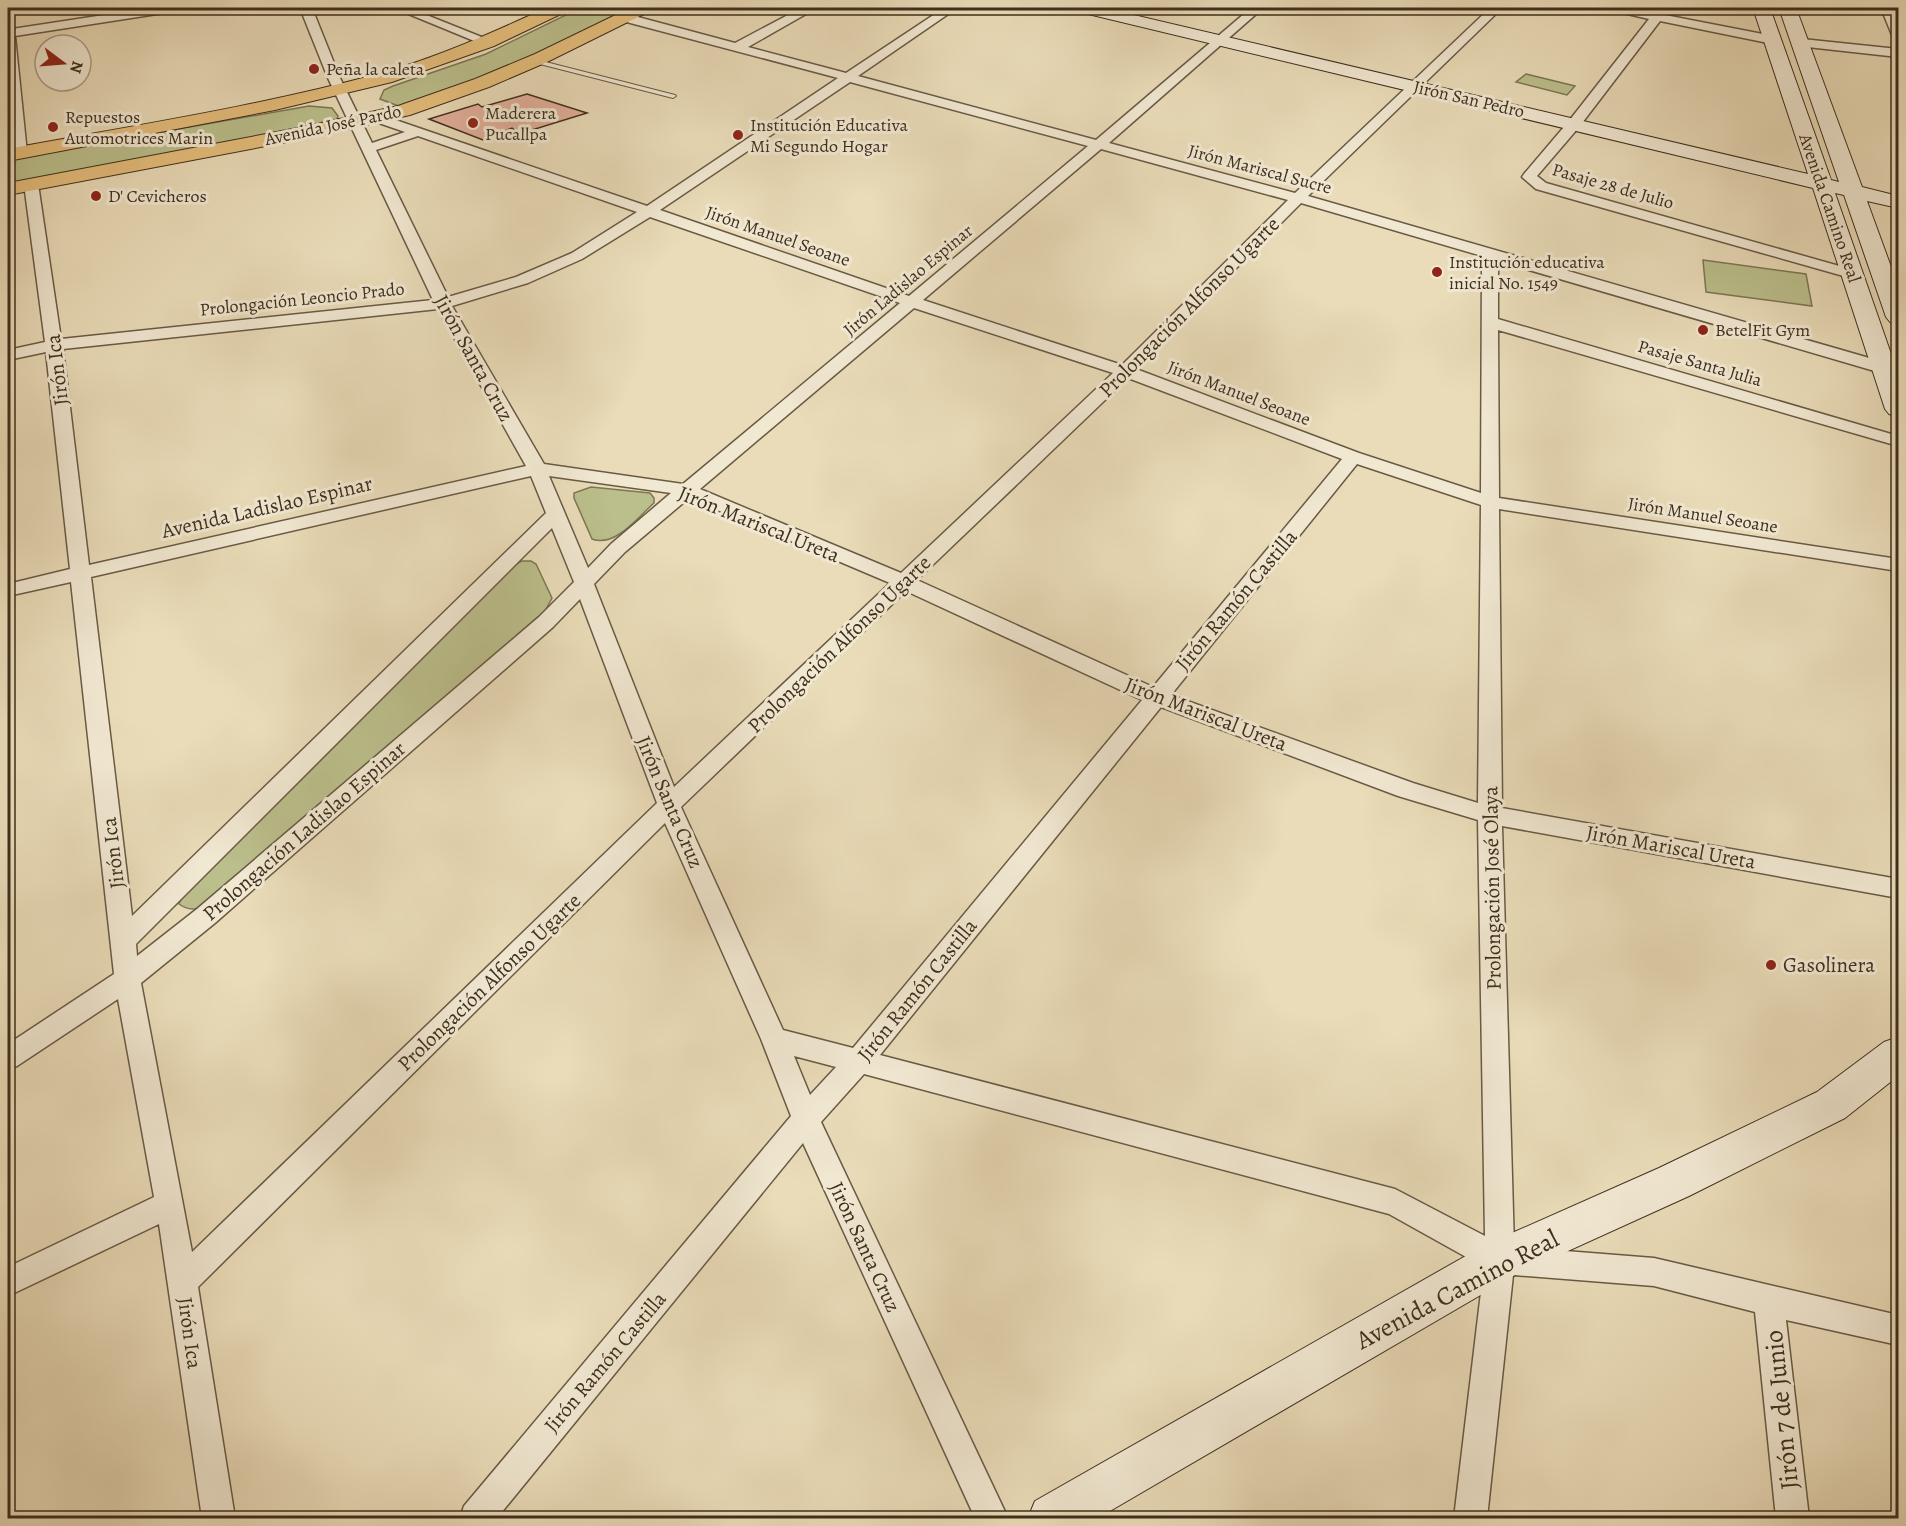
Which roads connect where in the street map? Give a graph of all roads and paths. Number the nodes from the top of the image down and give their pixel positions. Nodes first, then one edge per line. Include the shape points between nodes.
1 (170, 8) edge
2 (306, 8) edge
3 (400, 8) edge
4 (559, 8) edge
5 (642, 8) edge
6 (809, 8) edge
7 (951, 8) edge
8 (1084, 8) edge
9 (1257, 8) edge
10 (1496, 8) edge
11 (1614, 8) edge
12 (1761, 8) edge
13 (1788, 8) edge
14 (1887, 8) edge
15 (1657, 16) junction
16 (623, 17) junction
17 (8, 33) edge
18 (1899, 35) edge
19 (1220, 40) junction
20 (1773, 40) junction
21 (488, 42) junction
22 (1802, 43) junction
23 (738, 47) junction
24 (1899, 53) edge
25 (534, 61) junction
26 (849, 76) junction
27 (1415, 86) junction
28 (341, 89) junction
29 (673, 96) dead end
30 (378, 118) junction
31 (357, 122) junction
32 (1574, 124) junction
33 (417, 132) junction
34 (1098, 145) junction
35 (369, 148) junction
36 (14, 154) edge
37 (31, 184) junction
38 (1822, 184) junction
39 (8, 189) edge
40 (1854, 192) junction
41 (1298, 198) junction
42 (1899, 202) edge
43 (648, 212) junction
44 (1490, 255) junction
45 (1852, 274) junction
46 (912, 302) junction
47 (443, 304) junction
48 (1899, 317) edge
49 (1490, 322) junction
50 (54, 345) junction
51 (8, 355) edge
52 (1884, 368) junction
53 (1125, 370) junction
54 (1899, 409) edge
55 (1899, 441) edge
56 (1353, 457) junction
57 (537, 469) junction
58 (687, 490) junction
59 (1490, 502) junction
60 (554, 515) junction
61 (1899, 565) edge
62 (80, 572) junction
63 (904, 582) junction
64 (584, 583) junction
65 (8, 590) edge
66 (1155, 697) junction
67 (669, 805) junction
68 (1490, 815) junction
69 (1899, 888) edge
70 (123, 940) junction
71 (128, 979) junction
72 (774, 1039) junction
73 (1899, 1054) edge
74 (8, 1058) edge
75 (860, 1060) junction
76 (806, 1119) junction
77 (170, 1204) junction
78 (1500, 1260) junction
79 (8, 1282) edge
80 (182, 1282) junction
81 (1769, 1301) junction
82 (1899, 1330) edge
83 (218, 1518) edge
84 (476, 1518) edge
85 (992, 1518) edge
86 (1052, 1518) edge
87 (1470, 1518) edge
88 (1793, 1518) edge

1 - 17 street
2 - 28 street, Jirón Santa Cruz
3 - 21 street
4 - 21 main road, Avenida José Pardo
5 - 16 main road, Avenida José Pardo
6 - 23 street
7 - 26 street, Prolongación Leoncio Prado
8 - 19 main road, Jirón San Pedro
9 - 19 street, Jirón Ladislao Espinar
10 - 27 street, Prolongación Alfonso Ugarte
11 - 15 street
12 - 20 main road, Avenida Camino Real
13 - 22 main road, Avenida Camino Real
14 - 18 street
15 - 20 street
15 - 32 street, Pasaje 28 de Julio
16 - 23 street, Jirón Mariscal Sucre
16 - 25 main road, Avenida José Pardo
17 - 36 street
19 - 27 main road, Jirón San Pedro
19 - 34 street, Jirón Ladislao Espinar
20 - 38 main road, Avenida Camino Real
21 - 28 main road, Avenida José Pardo
22 - 24 street
22 - 40 main road, Avenida Camino Real
23 - 26 street, Jirón Mariscal Sucre
25 - 29 lane
25 - 30 main road, Avenida José Pardo via 431,103
26 - 34 street, Jirón Mariscal Sucre
26 - 43 street, Prolongación Leoncio Prado
27 - 32 main road, Jirón San Pedro
27 - 41 street, Prolongación Alfonso Ugarte
28 - 31 street, Jirón Santa Cruz
28 - 36 main road, Avenida José Pardo
30 - 31 main road, Avenida José Pardo
30 - 33 street, Jirón Manuel Seoane
31 - 35 street, Jirón Santa Cruz
31 - 37 main road, Avenida José Pardo
32 - 38 main road, Jirón San Pedro
32 - 45 street, Pasaje 28 de Julio via 1529,177 1534,182
33 - 35 street
33 - 43 street, Jirón Manuel Seoane
34 - 41 street, Jirón Mariscal Sucre
34 - 46 street, Jirón Ladislao Espinar
35 - 47 street, Jirón Santa Cruz
37 - 39 main road, Avenida José Pardo
37 - 50 street, Jirón Ica
38 - 40 main road, Jirón San Pedro
38 - 45 main road, Avenida Camino Real
40 - 42 main road, Jirón San Pedro
40 - 48 main road, Avenida Camino Real
41 - 44 street, Jirón Mariscal Sucre
41 - 53 street, Prolongación Alfonso Ugarte
43 - 46 street, Jirón Manuel Seoane
43 - 47 street, Prolongación Leoncio Prado via 577,256 522,280
44 - 49 street, Prolongación José Olaya
44 - 52 street, Jirón Mariscal Sucre
45 - 52 main road, Avenida Camino Real
46 - 53 street, Jirón Manuel Seoane
46 - 58 street, Jirón Ladislao Espinar
47 - 50 street, Prolongación Leoncio Prado
47 - 57 street, Jirón Santa Cruz
49 - 55 street, Pasaje Santa Julia
49 - 59 street, Prolongación José Olaya
50 - 51 street, Prolongación Leoncio Prado
50 - 62 street, Jirón Ica
52 - 54 main road, Avenida Camino Real
53 - 56 street, Jirón Manuel Seoane
53 - 63 street, Prolongación Alfonso Ugarte
56 - 59 street, Jirón Manuel Seoane
56 - 66 street, Jirón Ramón Castilla
57 - 58 street, Jirón Mariscal Ureta
57 - 60 street, Jirón Santa Cruz
57 - 62 street, Avenida Ladislao Espinar
58 - 63 street, Jirón Mariscal Ureta
58 - 64 street, Jirón Ladislao Espinar via 618,548
59 - 61 street, Jirón Manuel Seoane
59 - 68 street, Prolongación José Olaya
60 - 64 street, Jirón Santa Cruz
60 - 70 street, Prolongación Ladislao Espinar
62 - 65 street, Avenida Ladislao Espinar
62 - 70 street, Jirón Ica
63 - 66 street, Jirón Mariscal Ureta
63 - 67 street, Prolongación Alfonso Ugarte
64 - 67 street, Jirón Santa Cruz
64 - 71 street, Prolongación Ladislao Espinar via 546,622
66 - 68 street, Jirón Mariscal Ureta via 1406,790
66 - 75 street, Jirón Ramón Castilla
67 - 72 street, Jirón Santa Cruz
67 - 80 street, Prolongación Alfonso Ugarte
68 - 69 street, Jirón Mariscal Ureta
68 - 78 street, Prolongación José Olaya
70 - 71 street, Jirón Ica
71 - 74 street, Prolongación Ladislao Espinar
71 - 77 street, Jirón Ica
72 - 75 street
72 - 76 street, Jirón Santa Cruz
73 - 78 main road, Avenida Camino Real via 1832,1105
75 - 76 street, Jirón Ramón Castilla
75 - 78 street via 1395,1202
76 - 84 street, Jirón Ramón Castilla
76 - 85 street, Jirón Santa Cruz
77 - 79 street
77 - 80 street, Jirón Ica
78 - 81 street via 1654,1272
78 - 86 main road, Avenida Camino Real
78 - 87 street, Prolongación José Olaya
80 - 83 street, Jirón Ica
81 - 82 street
81 - 88 street, Jirón 7 de Junio

